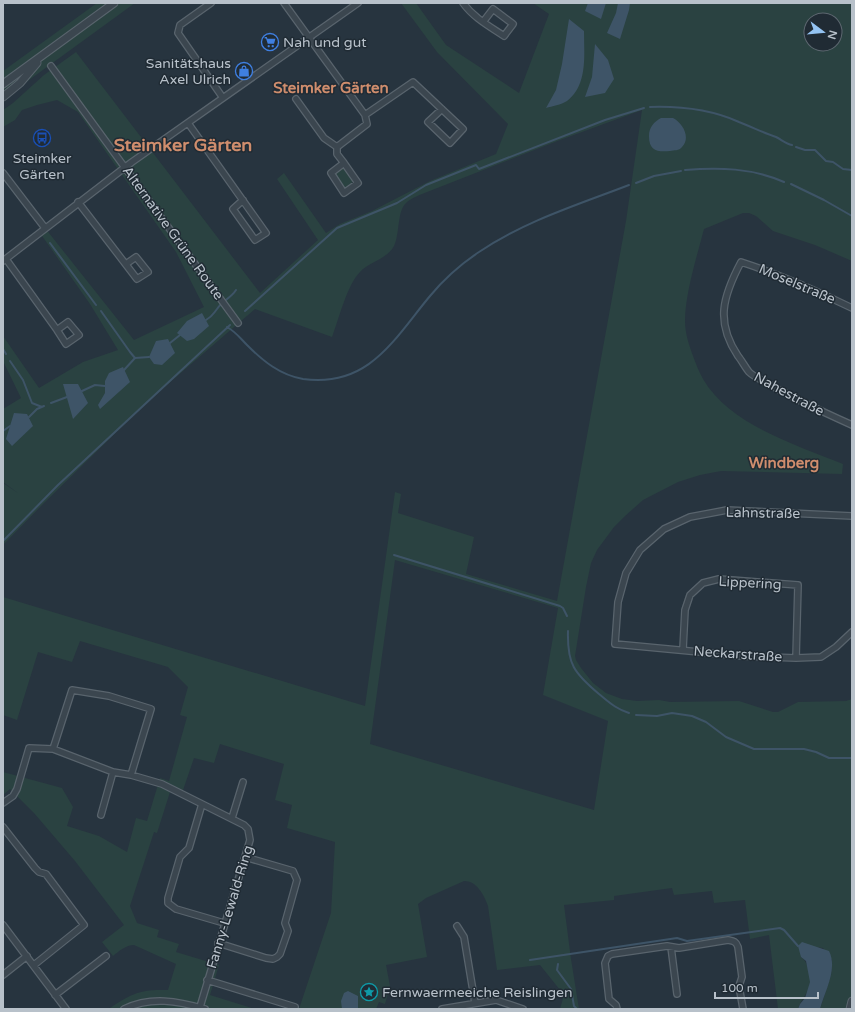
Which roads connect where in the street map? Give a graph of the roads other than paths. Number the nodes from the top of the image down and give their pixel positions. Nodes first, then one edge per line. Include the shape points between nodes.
1 (114, 3) edge
2 (211, 3) edge
3 (284, 3) edge
4 (358, 3) edge
5 (463, 3) edge
6 (483, 22) junction
7 (309, 37) junction
8 (58, 44) junction
9 (51, 66) dead end
10 (3, 84) edge
11 (3, 97) edge
12 (223, 98) junction
13 (296, 99) dead end
14 (442, 109) dead end
15 (365, 115) junction
16 (188, 123) junction
17 (337, 147) junction
18 (344, 163) junction
19 (125, 168) junction
20 (3, 173) edge
21 (243, 200) junction
22 (78, 202) junction
23 (46, 228) junction
24 (4, 260) edge
25 (741, 262) joint
26 (126, 264) dead end
27 (852, 308) edge
28 (238, 324) dead end
29 (57, 330) dead end
30 (852, 425) edge
31 (852, 516) edge
32 (852, 632) edge
33 (615, 644) joint
34 (682, 650) junction
35 (796, 658) junction
36 (53, 749) junction
37 (113, 772) junction
38 (131, 775) junction
39 (243, 782) dead end
40 (3, 803) edge
41 (202, 804) junction
42 (102, 815) dead end
43 (232, 818) junction
44 (3, 827) edge
45 (245, 857) junction
46 (224, 923) junction
47 (3, 925) edge
48 (457, 926) dead end
49 (218, 943) junction
50 (671, 947) junction
51 (27, 956) junction
52 (106, 956) dead end
53 (34, 965) junction
54 (3, 976) edge
55 (207, 980) junction
56 (677, 994) dead end
57 (55, 995) junction
58 (852, 1000) edge
59 (475, 1003) junction
60 (295, 1007) dead end
61 (202, 1008) edge
62 (66, 1009) edge
63 (124, 1009) edge
64 (442, 1009) edge
65 (523, 1009) edge
66 (617, 1009) edge
67 (743, 1009) edge
68 (850, 1009) edge

1 - 8 street
2 - 12 street via 180,25 178,33
3 - 7 street
4 - 7 street
5 - 6 street
6 - 6 street via 504,36 513,24 493,10
7 - 12 street
7 - 15 street
8 - 10 street
8 - 11 street
9 - 19 street, Alternative Grüne Route
12 - 16 street
13 - 17 street via 324,138
14 - 15 street via 428,122 450,143 463,129 433,101 413,82
15 - 17 street via 367,124
16 - 19 street
16 - 21 street
17 - 18 street via 337,154
18 - 18 street via 358,182 344,193 331,173
19 - 22 street
19 - 28 street, Alternative Grüne Route
20 - 23 street
21 - 21 street via 266,232 255,240 234,209
22 - 23 street
22 - 26 street
23 - 24 street
24 - 29 street
25 - 27 street, Moselstraße
25 - 30 street, Nahestraße via 726,298 724,325 731,345 749,372 819,411
31 - 33 street, Lahnstraße via 727,510 690,517 664,529 640,550 626,573 618,602
32 - 35 street, Neckarstraße via 821,657
33 - 34 street, Neckarstraße
34 - 35 street, Neckarstraße
34 - 35 street, Lippering via 685,610 690,595 702,583 725,579 798,586
36 - 37 street, Fanny-Lewald-Ring
36 - 38 street via 72,690 109,696 151,709
36 - 40 street, Fanny-Lewald-Ring via 29,748 17,788 13,796
37 - 38 street, Fanny-Lewald-Ring
37 - 42 street
38 - 41 street, Fanny-Lewald-Ring via 162,784
39 - 43 street
41 - 43 street, Fanny-Lewald-Ring
41 - 46 street via 189,848 180,857 168,903 176,909
43 - 45 street, Fanny-Lewald-Ring via 244,825 250,834
44 - 53 street via 35,868 46,874 84,925
45 - 46 street, Fanny-Lewald-Ring
45 - 49 street via 293,871 297,880 285,923 288,931 280,954 273,959
46 - 49 street, Fanny-Lewald-Ring
47 - 51 street
48 - 59 street via 464,937
49 - 55 street, Fanny-Lewald-Ring
50 - 56 street
50 - 66 street via 608,956 605,963 609,999
50 - 67 street via 728,940 736,943 742,977 739,986
51 - 53 street
51 - 54 street
52 - 57 street
53 - 57 street
55 - 60 street, Fanny-Lewald-Ring
55 - 61 street, Fanny-Lewald-Ring
57 - 62 street
58 - 68 street
59 - 64 street
59 - 65 street via 496,1000
61 - 63 street via 170,1000 157,1000

